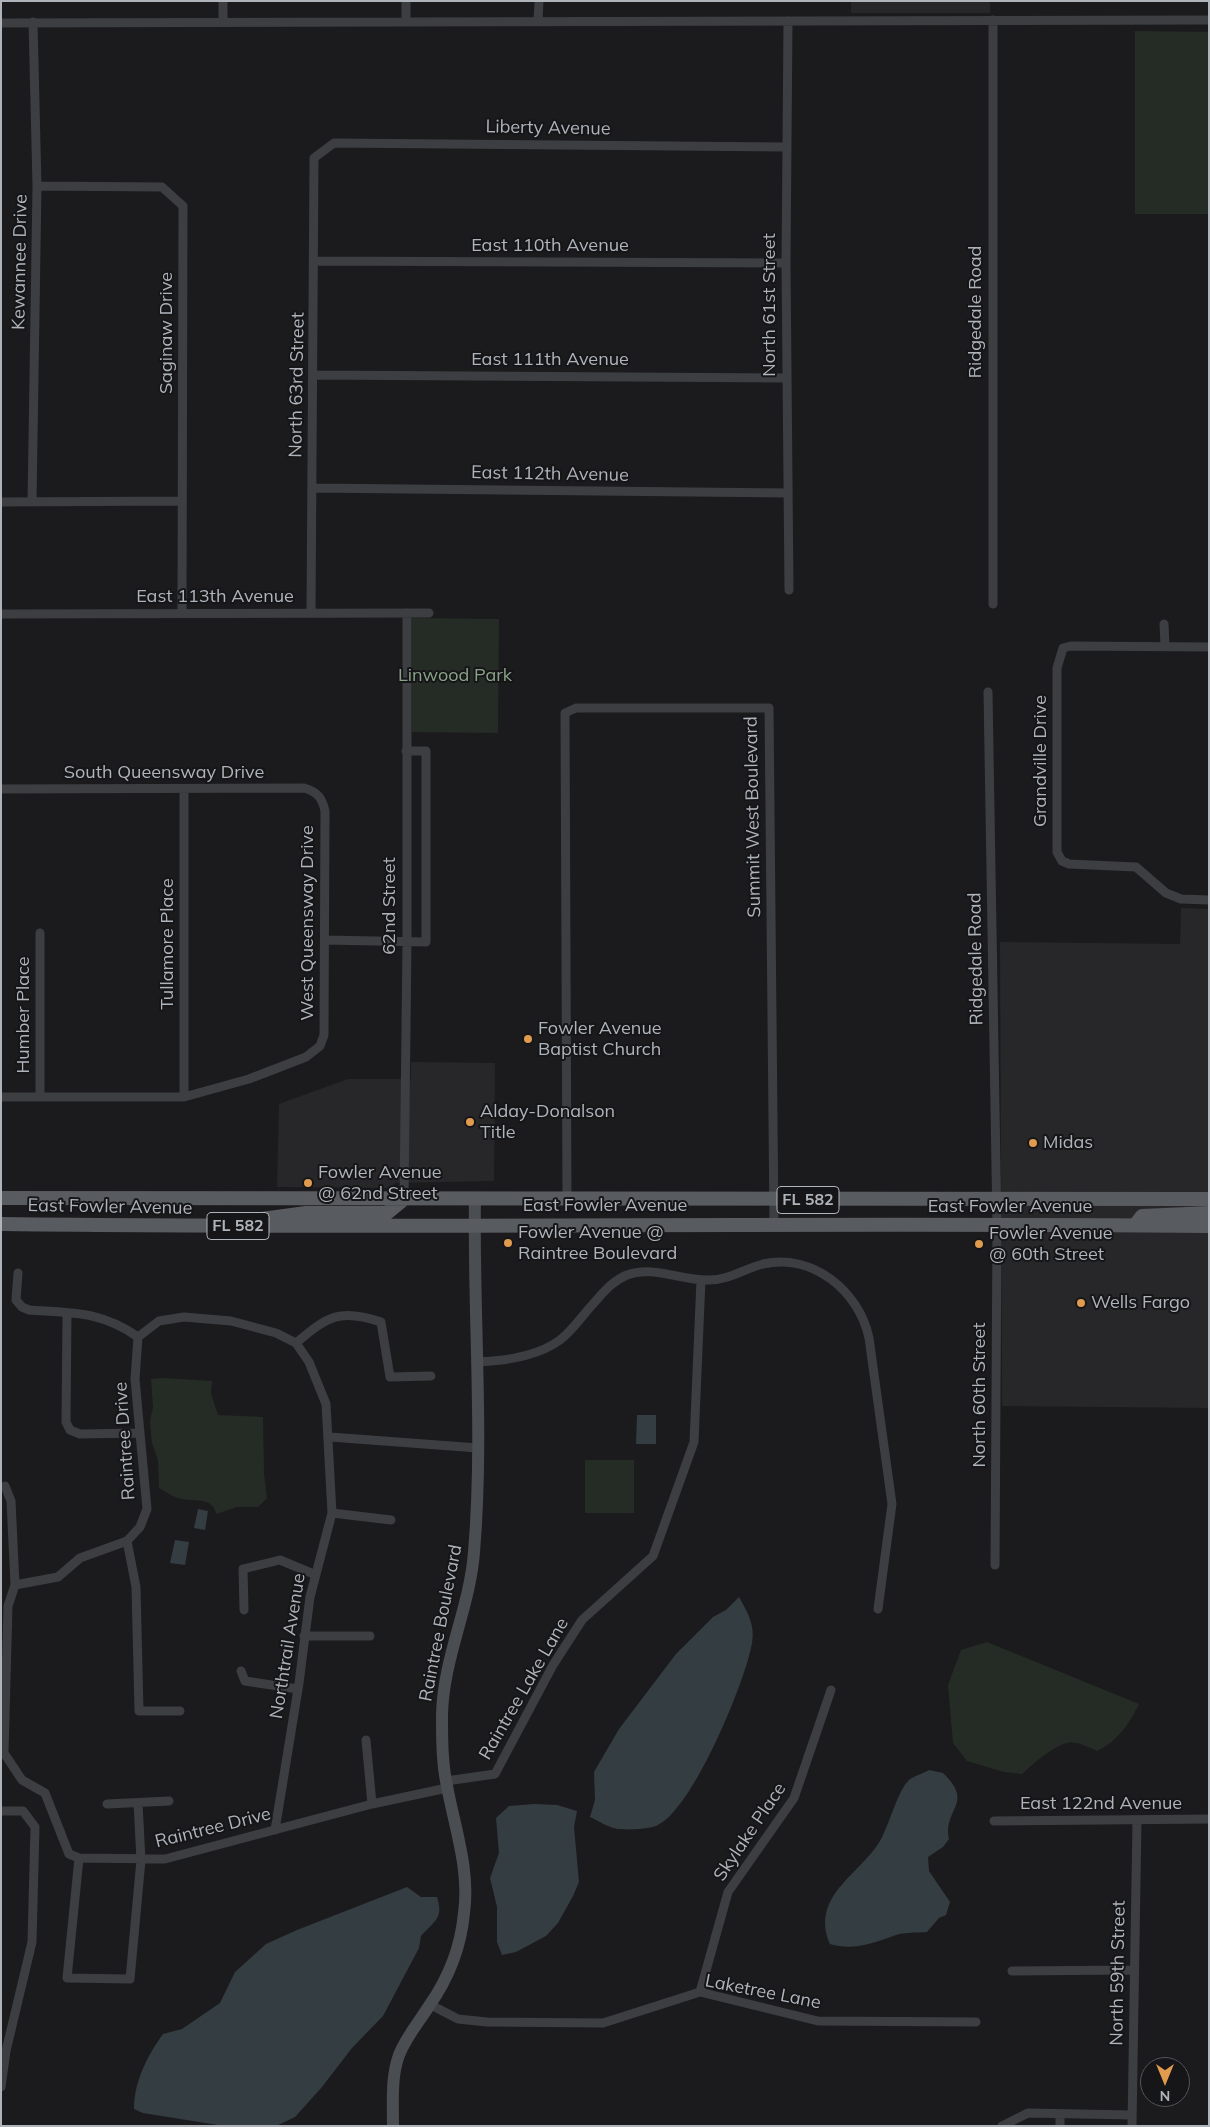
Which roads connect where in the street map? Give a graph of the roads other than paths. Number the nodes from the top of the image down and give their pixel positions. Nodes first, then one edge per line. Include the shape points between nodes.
1 (223, 1) edge
2 (406, 1) edge
3 (538, 1) edge
4 (993, 20) junction
5 (1209, 20) edge
6 (223, 21) junction
7 (538, 21) junction
8 (788, 21) junction
9 (33, 22) junction
10 (406, 22) junction
11 (1, 23) edge
12 (786, 147) junction
13 (314, 158) joint
14 (37, 186) junction
15 (315, 261) junction
16 (786, 263) junction
17 (313, 375) junction
18 (786, 378) junction
19 (312, 488) junction
20 (788, 493) junction
21 (182, 501) junction
22 (1, 502) edge
23 (32, 502) junction
24 (789, 590) dead end
25 (993, 604) dead end
26 (182, 613) junction
27 (311, 613) junction
28 (407, 613) junction
29 (429, 613) dead end
30 (1, 614) edge
31 (1164, 624) dead end
32 (1165, 646) junction
33 (1209, 647) edge
34 (988, 692) dead end
35 (406, 751) junction
36 (1, 788) edge
37 (184, 790) junction
38 (322, 799) joint
39 (1209, 900) edge
40 (40, 933) dead end
41 (325, 940) junction
42 (407, 942) junction
43 (1, 1097) edge
44 (40, 1097) junction
45 (184, 1097) junction
46 (1, 1198) edge
47 (475, 1198) junction
48 (404, 1199) junction
49 (1209, 1199) edge
50 (567, 1200) junction
51 (774, 1200) junction
52 (996, 1200) junction
53 (1209, 1213) edge
54 (1, 1224) edge
55 (774, 1224) junction
56 (475, 1225) junction
57 (1135, 1225) junction
58 (194, 1226) junction
59 (997, 1226) junction
60 (1209, 1226) edge
61 (18, 1273) dead end
62 (701, 1280) junction
63 (67, 1313) junction
64 (138, 1337) junction
65 (296, 1343) junction
66 (477, 1362) junction
67 (431, 1376) dead end
68 (139, 1433) junction
69 (330, 1437) junction
70 (478, 1448) junction
71 (6, 1486) dead end
72 (332, 1513) junction
73 (391, 1520) dead end
74 (127, 1541) junction
75 (995, 1565) dead end
76 (316, 1575) junction
77 (15, 1585) junction
78 (878, 1609) dead end
79 (244, 1610) dead end
80 (304, 1636) junction
81 (370, 1636) dead end
82 (241, 1671) dead end
83 (298, 1689) junction
84 (830, 1690) dead end
85 (180, 1711) dead end
86 (366, 1740) dead end
87 (446, 1784) junction
88 (170, 1801) dead end
89 (138, 1803) junction
90 (107, 1804) dead end
91 (372, 1804) junction
92 (1, 1810) edge
93 (1209, 1819) edge
94 (1137, 1820) junction
95 (994, 1821) dead end
96 (275, 1830) junction
97 (78, 1858) junction
98 (141, 1860) junction
99 (1133, 1970) junction
100 (1012, 1971) dead end
101 (700, 1992) junction
102 (430, 2005) junction
103 (976, 2022) dead end
104 (1, 2087) edge
105 (1060, 2114) junction
106 (1132, 2115) junction
107 (393, 2126) edge
108 (1002, 2126) edge
109 (1060, 2126) edge
110 (1132, 2126) edge

1 - 6 street
2 - 10 street
3 - 7 street
4 - 5 street
4 - 8 street
4 - 25 street, Ridgedale Road
6 - 9 street
6 - 10 street
7 - 8 street
7 - 10 street
8 - 12 street, North 61st Street
9 - 11 street
9 - 14 street, Kewannee Drive
12 - 13 street, Liberty Avenue via 334,142
12 - 16 street, North 61st Street
13 - 15 street, North 63rd Street
14 - 21 street, Saginaw Drive via 162,187 183,206
14 - 23 street, Kewannee Drive
15 - 16 street, East 110th Avenue
15 - 17 street, North 63rd Street
16 - 18 street, North 61st Street
17 - 18 street, East 111th Avenue
17 - 19 street, North 63rd Street
18 - 20 street, North 61st Street
19 - 20 street, East 112th Avenue
19 - 27 street, North 63rd Street
20 - 24 street, North 61st Street
21 - 23 street
21 - 26 street, Saginaw Drive
22 - 23 street
26 - 27 street, East 113th Avenue
26 - 30 street, East 113th Avenue
27 - 28 street, East 113th Avenue
28 - 29 street, East 113th Avenue
28 - 35 street, 62nd Street
31 - 32 street
32 - 33 street, Grandville Drive
32 - 39 street, Grandville Drive via 1063,648 1057,668 1057,852 1062,861 1069,864 1136,867 1166,893 1181,899
34 - 52 street, Ridgedale Road
35 - 42 street, 62nd Street
35 - 42 street via 426,751 426,942
36 - 37 street, South Queensway Drive
37 - 38 street, South Queensway Drive via 304,788
37 - 45 street, Tullamore Place
38 - 41 street, West Queensway Drive via 325,811
40 - 44 street, Humber Place
41 - 42 street
41 - 45 street, West Queensway Drive via 324,1035 320,1046 306,1057 248,1079
42 - 48 street, 62nd Street
43 - 44 street
44 - 45 street
46 - 48 main road, East Fowler Avenue / FL 582
47 - 48 main road, East Fowler Avenue / FL 582
47 - 50 main road, East Fowler Avenue / FL 582
47 - 56 street, Raintree Boulevard
48 - 58 main road via 386,1213 306,1213
49 - 52 main road, East Fowler Avenue / FL 582
50 - 51 main road, East Fowler Avenue / FL 582
50 - 51 street, Summit West Boulevard via 565,713 576,708 769,708
51 - 52 main road, East Fowler Avenue / FL 582
51 - 55 street, Summit West Boulevard
52 - 59 street, Ridgedale Road
53 - 57 main road via 1142,1216
54 - 58 main road, East Fowler Avenue / FL 582
55 - 56 main road, East Fowler Avenue / FL 582
55 - 59 main road, East Fowler Avenue / FL 582
56 - 58 main road, East Fowler Avenue / FL 582
56 - 66 street, Raintree Boulevard
57 - 59 main road, East Fowler Avenue / FL 582
57 - 60 main road, East Fowler Avenue / FL 582
59 - 75 street, North 60th Street
61 - 63 street via 16,1300 22,1307
62 - 66 street via 649,1272 629,1274 614,1281 560,1340 534,1354
62 - 78 street via 722,1279 776,1262 800,1265 833,1281 858,1307 869,1338 892,1504
62 - 87 street, Raintree Lake Lane via 694,1442 653,1556 582,1620 553,1665 494,1774
63 - 64 street via 101,1317
63 - 68 street via 66,1422 70,1430 80,1434
64 - 65 street via 159,1321 184,1317 231,1321 276,1333
64 - 68 street, Raintree Drive via 135,1379
65 - 67 street via 333,1316 362,1316 381,1322 390,1377
65 - 69 street via 309,1362 326,1404
66 - 70 street, Raintree Boulevard
68 - 74 street, Raintree Drive via 147,1509 140,1527
69 - 70 street
69 - 72 street, Northtrail Avenue
70 - 87 street, Raintree Boulevard via 474,1554 444,1692
71 - 77 street via 11,1502
72 - 73 street
72 - 76 street, Northtrail Avenue
74 - 77 street via 80,1558 58,1576
74 - 85 street via 136,1586 139,1711
76 - 79 street via 280,1560 243,1569
76 - 80 street, Northtrail Avenue
77 - 97 street via 8,1606 4,1753 22,1780 45,1793 70,1854
80 - 81 street
80 - 83 street, Northtrail Avenue
82 - 83 street via 245,1682
83 - 96 street, Northtrail Avenue
84 - 101 street, Skylake Place via 794,1798 728,1892
86 - 91 street
87 - 91 street, Raintree Drive
87 - 102 street, Raintree Boulevard via 465,1869 464,1913 451,1965
88 - 89 street
89 - 90 street
89 - 98 street
91 - 96 street, Raintree Drive
92 - 104 street via 23,1811 35,1827 32,1942 6,2051
93 - 94 street, East 122nd Avenue
94 - 95 street, East 122nd Avenue
94 - 99 street, North 59th Street
96 - 98 street, Raintree Drive via 166,1859
97 - 98 street, Raintree Drive
97 - 98 street via 67,1978 130,1979
99 - 100 street
99 - 106 street, North 59th Street
101 - 102 street, Laketree Lane via 602,2023 458,2019
101 - 103 street, Laketree Lane via 818,2021
102 - 107 street, Raintree Boulevard via 409,2034 399,2056 394,2078
105 - 106 street
105 - 108 street via 1028,2113
105 - 109 street
106 - 110 street, North 59th Street

